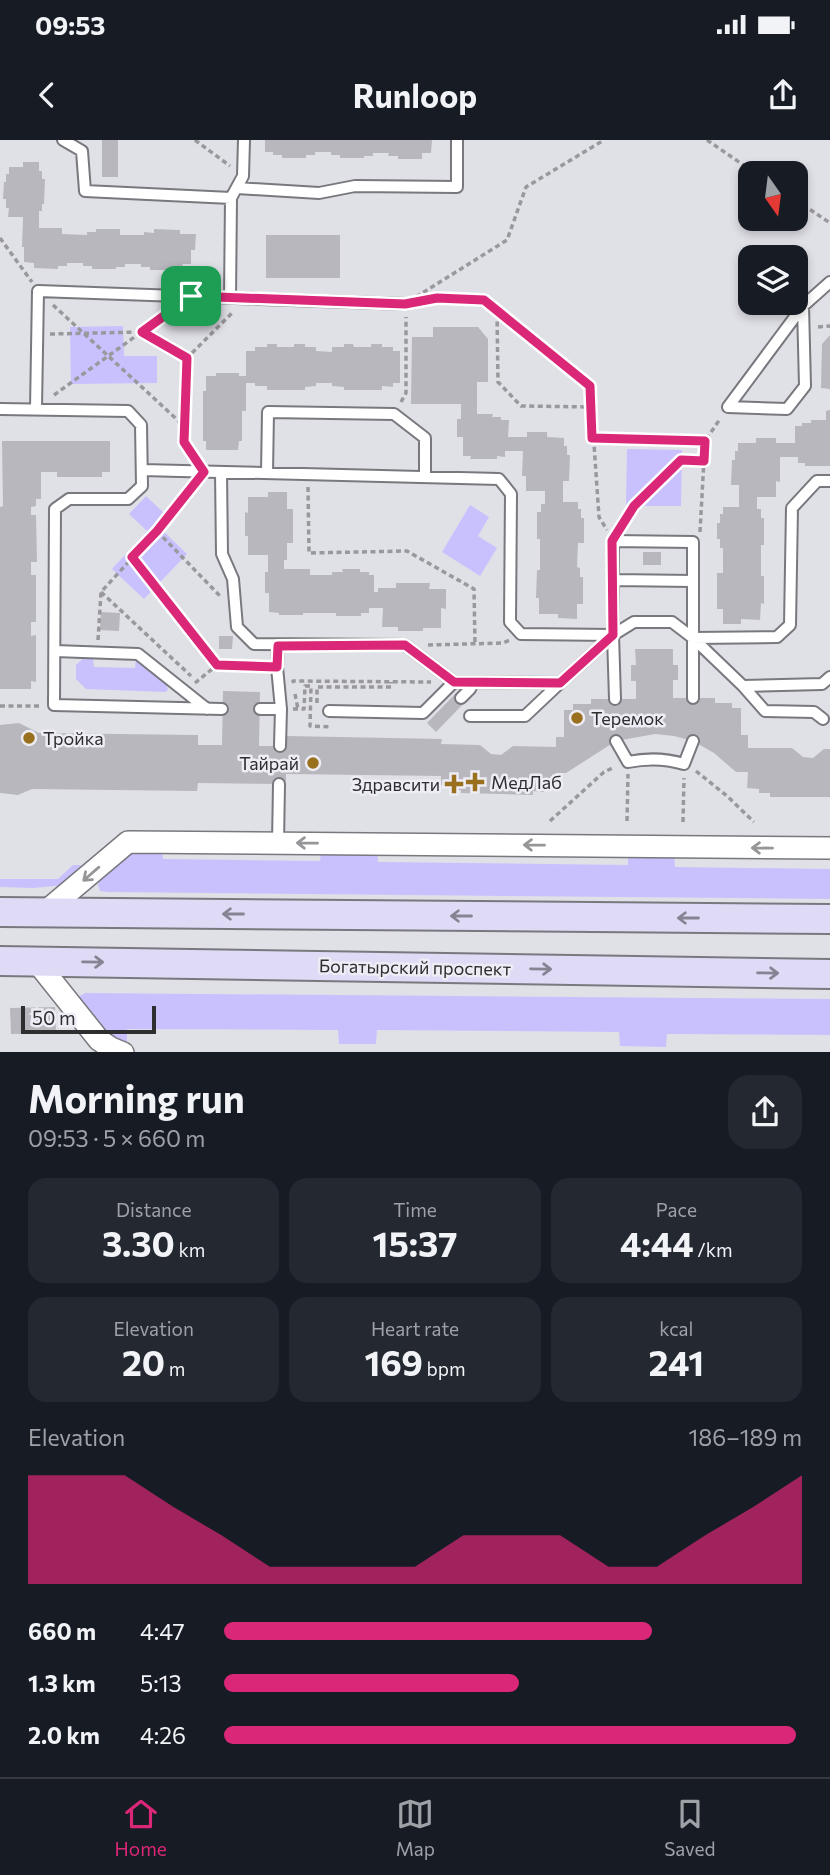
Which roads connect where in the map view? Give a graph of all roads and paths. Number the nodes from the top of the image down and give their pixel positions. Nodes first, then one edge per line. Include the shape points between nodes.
1 (63, 140) edge
2 (195, 140) edge
3 (244, 140) edge
4 (457, 140) edge
5 (604, 140) edge
6 (707, 140) edge
7 (738, 161) edge
8 (243, 176) junction
9 (234, 193) junction
10 (808, 209) edge
11 (830, 223) edge
12 (0, 238) edge
13 (830, 282) edge
14 (38, 291) junction
15 (191, 296) junction
16 (230, 298) junction
17 (246, 298) junction
18 (808, 302) edge
19 (405, 304) junction
20 (497, 311) junction
21 (796, 315) edge
22 (803, 315) edge
23 (142, 332) junction
24 (83, 333) junction
25 (37, 334) junction
26 (108, 356) junction
27 (187, 358) junction
28 (591, 407) junction
29 (728, 407) junction
30 (36, 408) junction
31 (0, 409) edge
32 (394, 414) junction
33 (185, 427) junction
34 (592, 438) junction
35 (705, 441) junction
36 (704, 461) junction
37 (142, 470) junction
38 (204, 472) junction
39 (221, 472) junction
40 (267, 473) junction
41 (308, 474) junction
42 (425, 477) junction
43 (830, 481) edge
44 (157, 531) junction
45 (612, 541) junction
46 (692, 542) junction
47 (132, 557) junction
48 (613, 580) junction
49 (692, 581) junction
50 (101, 592) junction
51 (235, 611) junction
52 (521, 634) junction
53 (613, 635) junction
54 (692, 638) junction
55 (475, 644) junction
56 (405, 645) junction
57 (278, 646) junction
58 (55, 651) junction
59 (97, 652) junction
60 (217, 665) junction
61 (277, 667) junction
62 (197, 682) junction
63 (391, 682) junction
64 (454, 682) junction
65 (473, 682) junction
66 (560, 683) junction
67 (827, 684) edge
68 (743, 686) junction
69 (185, 692) junction
70 (461, 698) dead end
71 (693, 698) dead end
72 (615, 699) dead end
73 (54, 705) junction
74 (0, 706) edge
75 (207, 709) junction
76 (222, 709) dead end
77 (260, 709) dead end
78 (281, 709) junction
79 (298, 709) dead end
80 (304, 709) dead end
81 (329, 711) dead end
82 (317, 713) dead end
83 (311, 716) dead end
84 (470, 716) dead end
85 (823, 719) dead end
86 (616, 741) dead end
87 (693, 741) dead end
88 (280, 746) dead end
89 (628, 762) junction
90 (684, 764) junction
91 (279, 784) dead end
92 (551, 821) dead end
93 (628, 821) dead end
94 (683, 821) dead end
95 (754, 822) dead end
96 (278, 843) junction
97 (830, 848) edge
98 (0, 912) edge
99 (45, 912) junction
100 (830, 919) edge
101 (0, 961) edge
102 (36, 961) junction
103 (830, 974) edge
104 (123, 1052) edge

1 - 9 lane via 82,151 85,191
2 - 8 path
3 - 8 lane
4 - 9 lane via 457,187 355,186 319,193
5 - 19 path via 526,187 507,240
6 - 7 path
8 - 9 lane
9 - 16 lane
10 - 11 path
12 - 14 path
13 - 18 lane
14 - 15 lane
14 - 24 path
14 - 25 lane
15 - 16 lane
15 - 23 path
16 - 17 lane
17 - 19 lane
17 - 27 path
19 - 20 path via 437,298 484,300
19 - 32 path via 406,393
20 - 28 path via 590,386
20 - 28 path via 498,382 521,407
21 - 29 lane
22 - 29 lane via 805,386 787,409
23 - 24 path
23 - 26 path
23 - 27 path
24 - 25 path
24 - 26 path
25 - 30 lane
26 - 30 path
26 - 33 path
27 - 33 path
28 - 34 path
29 - 35 path
30 - 31 lane
30 - 37 lane via 128,411 141,425
32 - 40 lane via 268,412
32 - 42 lane via 425,438
33 - 38 path via 184,442
34 - 35 path
34 - 45 path via 599,517
35 - 36 path
36 - 45 path via 681,460 634,506
36 - 46 path via 700,534
37 - 38 lane
37 - 58 lane via 142,486 128,499 69,499 55,509
38 - 39 lane
38 - 44 path
39 - 40 lane
39 - 51 lane via 222,554 233,579
40 - 41 lane
41 - 42 lane
41 - 55 path via 309,553 407,551 474,589
42 - 52 lane via 499,479 511,494 510,622
43 - 54 lane via 817,481 792,508 790,625 777,637
44 - 47 path
44 - 51 path
45 - 46 lane
45 - 48 lane
46 - 49 lane
47 - 50 path
47 - 60 path
48 - 49 lane
48 - 53 lane
49 - 54 lane
50 - 59 path
50 - 62 path
51 - 57 lane via 237,627 254,644
52 - 53 lane
52 - 55 path via 503,643
53 - 54 lane via 634,622 672,622
53 - 66 lane
53 - 72 lane
54 - 68 lane
54 - 71 lane
55 - 56 path
56 - 57 lane
56 - 64 lane
57 - 61 lane
58 - 59 lane
58 - 73 lane
59 - 69 lane via 138,654
60 - 61 path
60 - 62 path
61 - 78 lane
62 - 69 path
63 - 64 path
63 - 79 path via 293,681
63 - 82 path via 391,687 317,687
64 - 65 lane
64 - 81 lane via 423,713
65 - 66 lane
65 - 70 lane
66 - 84 lane via 525,716
67 - 68 lane
68 - 85 lane via 765,711 814,712
69 - 75 lane
73 - 74 path
73 - 75 lane
75 - 76 lane
77 - 78 lane
78 - 88 lane
80 - 83 path via 305,686 311,686
86 - 89 lane
87 - 90 lane
89 - 90 lane via 655,758
89 - 92 path via 604,772
89 - 93 path
90 - 94 path
90 - 95 path via 701,773
91 - 96 lane
97 -> 96 street
96 -> 99 street via 128,842
98 - 99 main road
100 -> 99 main road
101 - 102 main road, Богатырский проспект
102 -> 103 main road, Богатырский проспект
102 - 104 street via 100,1040

